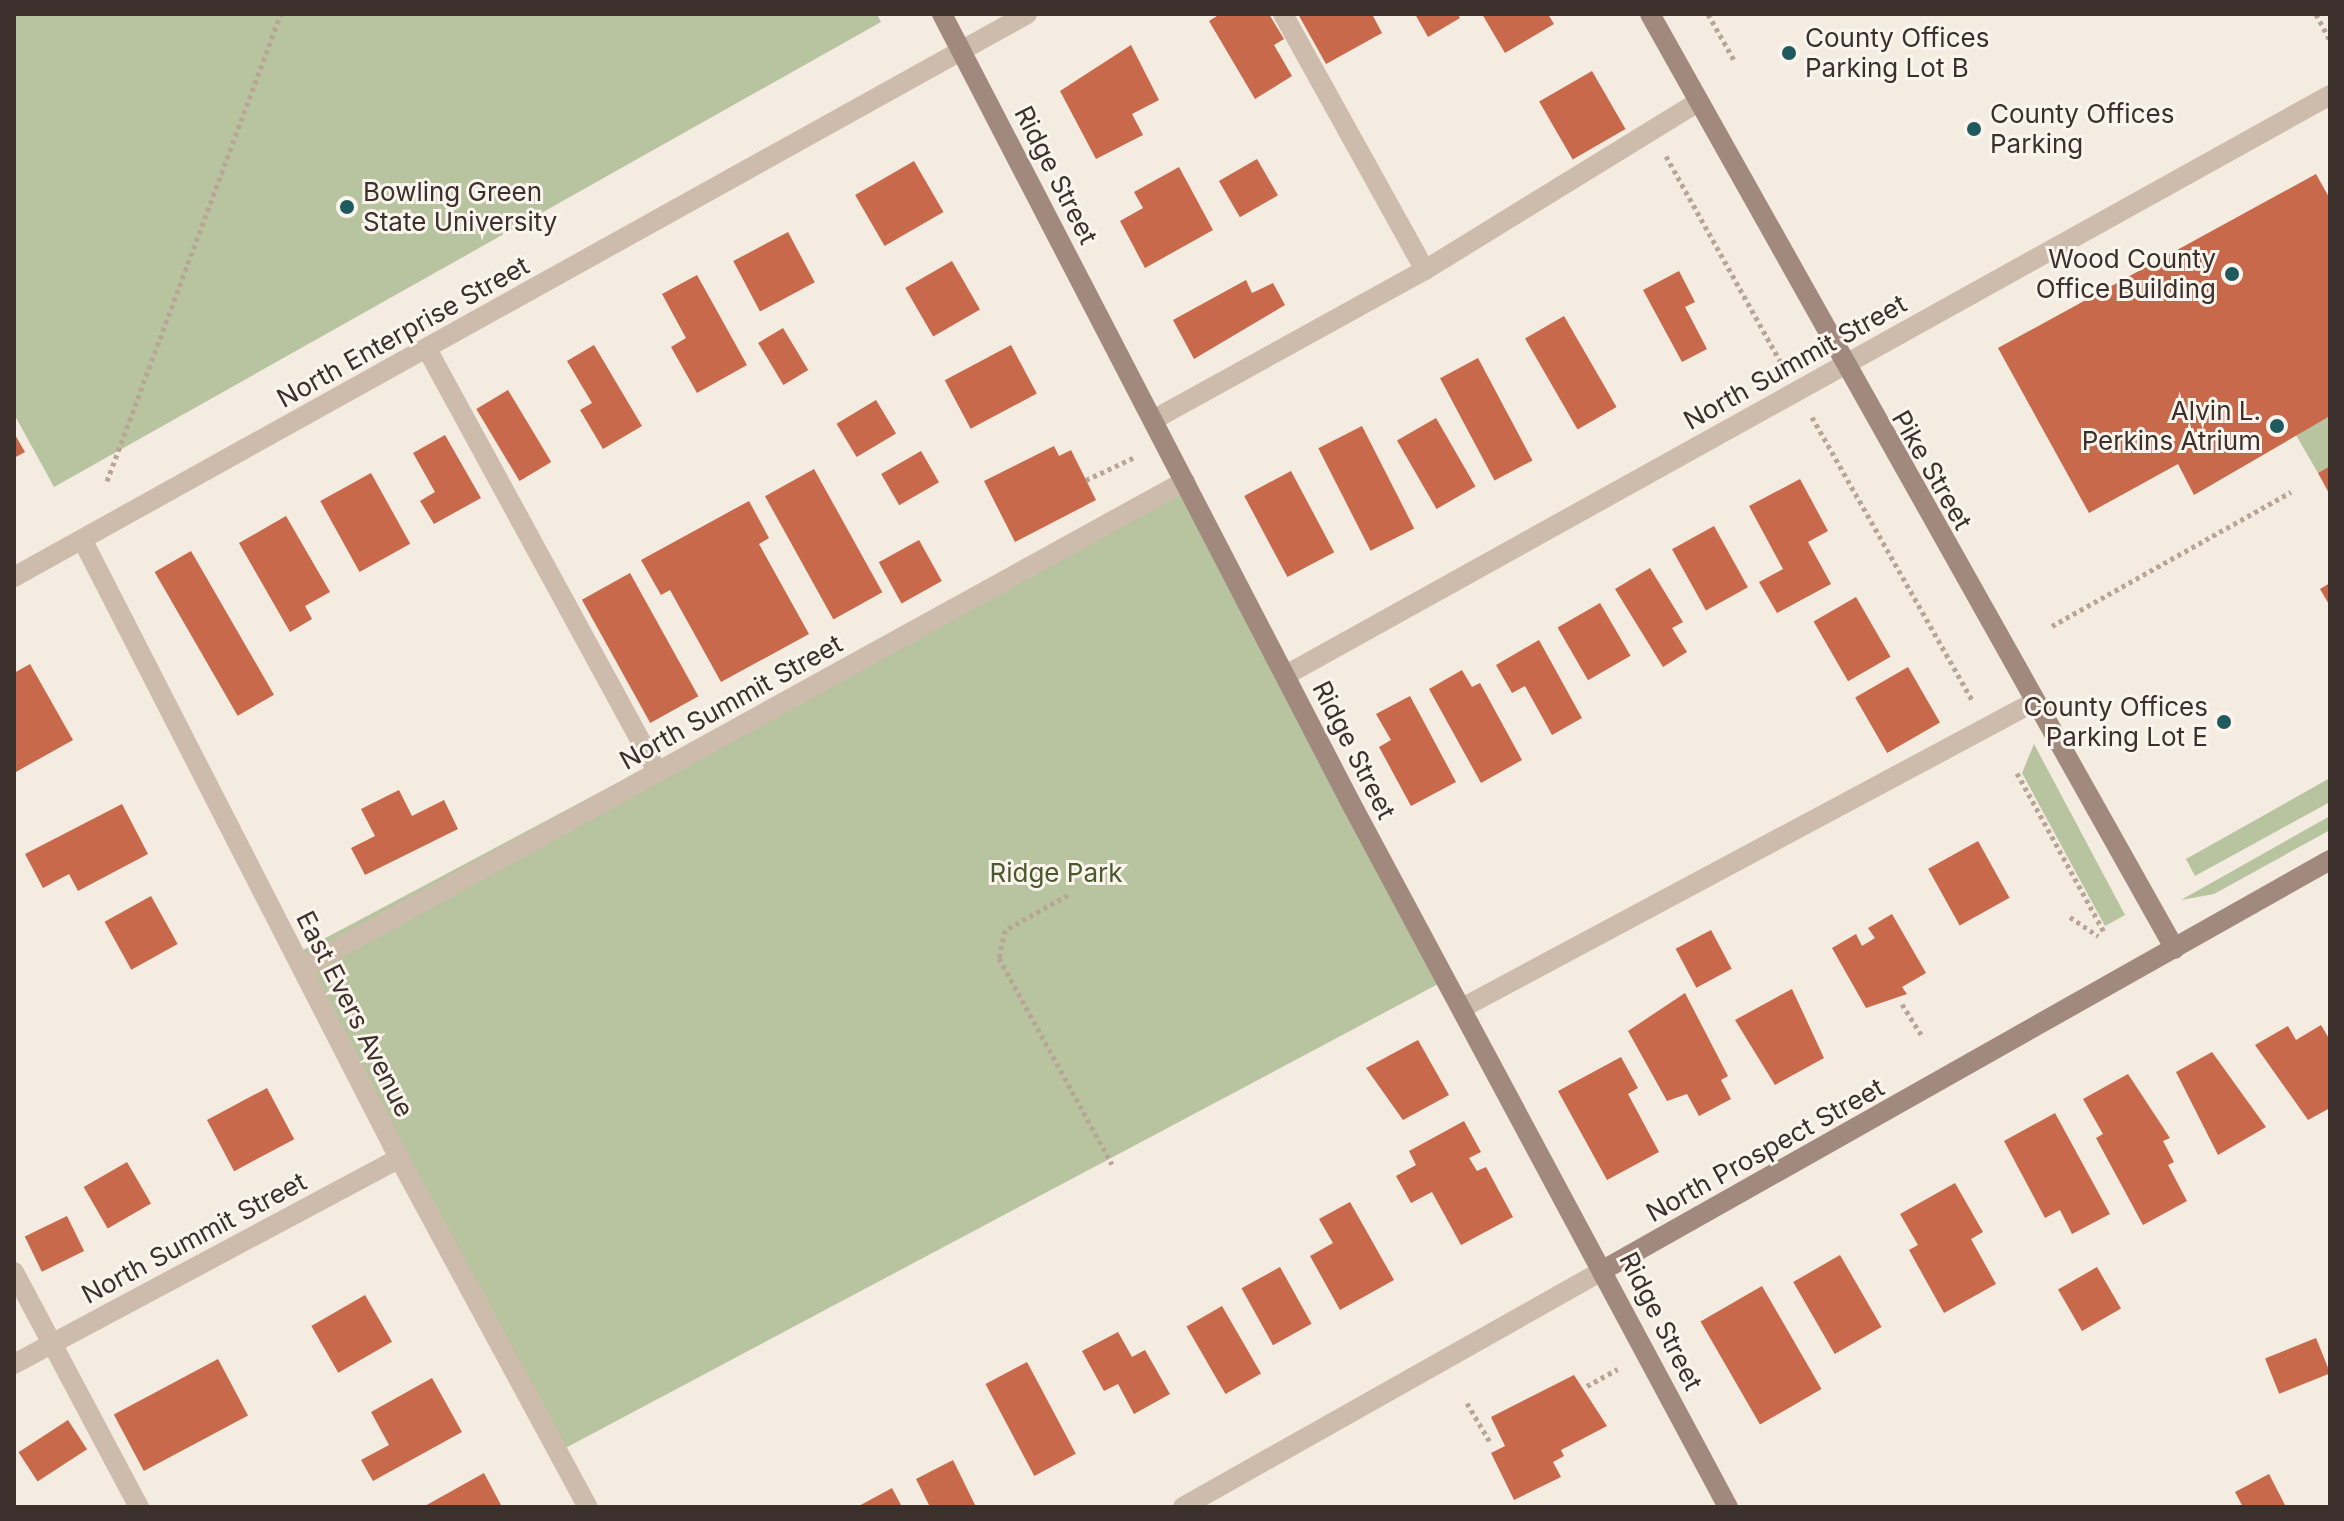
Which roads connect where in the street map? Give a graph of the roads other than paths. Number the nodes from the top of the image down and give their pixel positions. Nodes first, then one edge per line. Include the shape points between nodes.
1 (942, 14) edge
2 (1027, 14) edge
3 (1283, 14) edge
4 (1650, 14) edge
5 (961, 50) junction
6 (2330, 95) edge
7 (1698, 102) junction
8 (1425, 270) junction
9 (427, 349) junction
10 (1843, 366) junction
11 (1153, 420) junction
12 (1185, 481) junction
13 (83, 541) junction
14 (14, 577) edge
15 (1286, 675) junction
16 (2034, 702) junction
17 (658, 772) junction
18 (2330, 860) edge
19 (2175, 949) junction
20 (302, 968) junction
21 (1464, 1007) junction
22 (399, 1158) junction
23 (1605, 1269) junction
24 (14, 1272) edge
25 (52, 1343) junction
26 (14, 1364) edge
27 (139, 1507) edge
28 (588, 1507) edge
29 (1183, 1507) edge
30 (1728, 1507) edge

1 - 5 street, Ridge Street
2 - 5 street, North Enterprise Street
3 - 8 street
4 - 7 street, Pike Street
5 - 9 street, North Enterprise Street
5 - 11 street, Ridge Street
6 - 10 street, North Summit Street
7 - 8 street
7 - 10 street, Pike Street
8 - 11 street
9 - 13 street, North Enterprise Street
9 - 17 street
10 - 15 street, North Summit Street
10 - 16 street, Pike Street
11 - 12 street, Ridge Street
12 - 15 street, Ridge Street
12 - 17 street, North Summit Street
13 - 14 street, North Enterprise Street
13 - 20 street, East Evers Avenue
15 - 21 street, Ridge Street
16 - 19 street, Pike Street
16 - 21 street
17 - 20 street, North Summit Street
18 - 19 street, North Prospect Street
19 - 23 street, North Prospect Street
20 - 22 street, East Evers Avenue
21 - 23 street, Ridge Street
22 - 25 street, North Summit Street
22 - 28 street, East Evers Avenue
23 - 29 street, North Prospect Street
23 - 30 street, Ridge Street
24 - 25 street
25 - 26 street, North Summit Street
25 - 27 street

